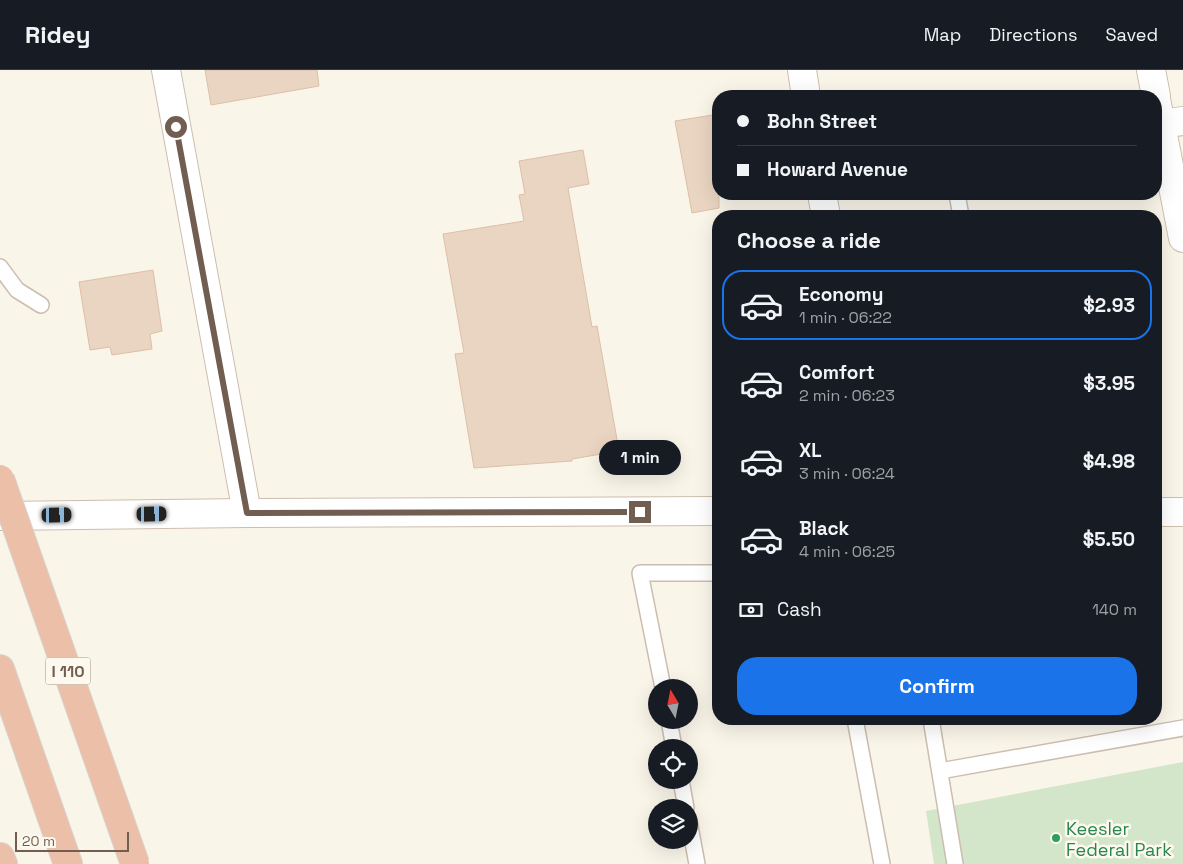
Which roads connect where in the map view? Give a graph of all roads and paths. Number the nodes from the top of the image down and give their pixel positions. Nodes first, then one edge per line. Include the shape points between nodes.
1 (166, 70) edge
2 (802, 70) edge
3 (1151, 70) edge
4 (805, 90) edge
5 (1158, 90) edge
6 (1164, 110) edge
7 (1183, 238) edge
8 (0, 268) edge
9 (41, 305) dead end
10 (0, 478) edge
11 (712, 512) edge
12 (1162, 512) edge
13 (1183, 512) edge
14 (247, 513) junction
15 (0, 516) edge
16 (712, 574) edge
17 (0, 669) edge
18 (661, 679) edge
19 (856, 725) edge
20 (932, 725) edge
21 (1153, 726) edge
22 (1183, 728) edge
23 (940, 771) junction
24 (694, 849) edge
25 (0, 857) edge
26 (2, 864) edge
27 (68, 864) edge
28 (135, 864) edge
29 (697, 864) edge
30 (882, 864) edge
31 (955, 864) edge

1 - 14 main road
2 - 4 main road
3 - 5 main road
6 - 7 main road
8 - 9 lane via 17,290
10 - 28 highway, I 110, bridge
11 - 14 main road
12 - 13 main road
14 - 15 main road
16 - 18 lane via 640,573
17 - 27 highway
19 - 30 lane
20 - 23 lane
21 - 22 lane
21 - 23 lane
23 - 31 lane
24 - 29 lane
25 - 26 highway

